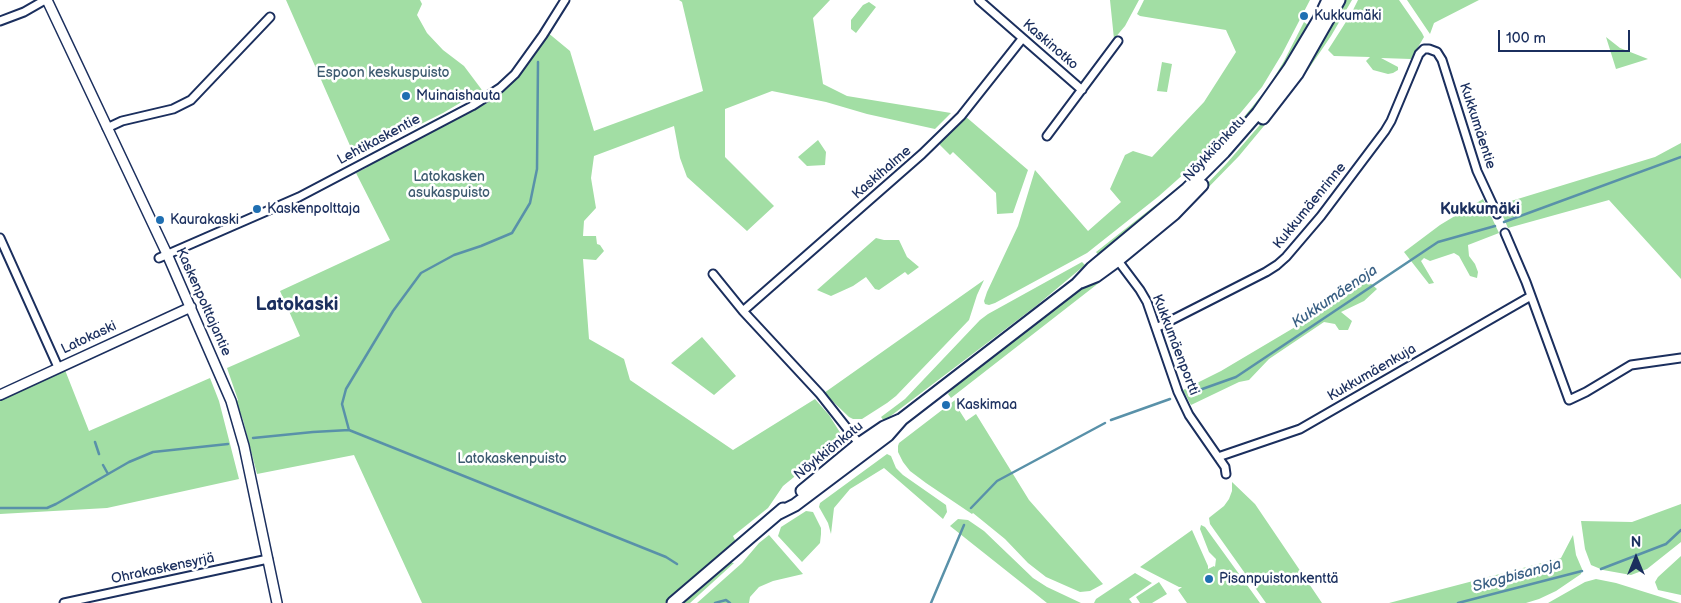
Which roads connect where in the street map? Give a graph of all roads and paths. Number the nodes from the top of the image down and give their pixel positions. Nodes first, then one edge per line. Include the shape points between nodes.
1 (46, 0) edge
2 (565, 0) edge
3 (979, 0) edge
4 (1328, 0) edge
5 (1338, 0) edge
6 (270, 17) dead end
7 (0, 21) edge
8 (1022, 38) junction
9 (1118, 41) dead end
10 (1429, 49) joint
11 (1082, 90) junction
12 (107, 128) junction
13 (1047, 136) dead end
14 (1497, 214) dead end
15 (1505, 233) dead end
16 (0, 238) edge
17 (163, 256) junction
18 (1115, 256) junction
19 (713, 274) dead end
20 (1531, 296) junction
21 (191, 307) junction
22 (743, 311) junction
23 (1156, 328) junction
24 (1681, 358) edge
25 (58, 367) junction
26 (0, 395) edge
27 (862, 448) junction
28 (1218, 457) junction
29 (1226, 474) dead end
30 (268, 559) junction
31 (64, 603) edge
32 (277, 603) edge
33 (673, 603) edge

1 - 7 street
1 - 12 street, Kaskenpolttajantie
2 - 17 street, Lehtikaskentie via 515,74 472,106 298,197
3 - 8 street, Kaskinotko
4 - 18 main road, Nöykkiönkatu via 1289,69 1258,113 1187,190
5 - 18 main road, Nöykkiönkatu via 1297,74 1228,159 1174,214
6 - 12 street via 191,100 173,109 122,121
8 - 11 street, Kaskinotko
8 - 22 street, Kaskihalme via 961,116 928,149
9 - 11 street, Kaskinotko
10 - 14 street, Kukkumäentie via 1437,52 1442,60 1477,171
10 - 23 street, Kukkumäenrinne via 1419,54 1385,131 1327,209 1286,257 1266,272
11 - 13 street, Kaskinotko
12 - 17 street, Kaskenpolttajantie
15 - 20 street
16 - 25 street
17 - 21 street, Kaskenpolttajantie
18 - 23 street, Kukkumäenportti via 1147,302
18 - 27 main road, Nöykkiönkatu via 1096,276 1077,284 902,419 888,435
19 - 22 street
20 - 24 street via 1569,400 1631,365
20 - 28 street, Kukkumäenkuja via 1300,429
21 - 25 street, Latokaski
21 - 30 street, Kaskenpolttajantie via 231,402 244,446
22 - 27 street via 820,394
23 - 28 street, Kukkumäenportti via 1178,392
25 - 26 street, Latokaski
27 - 33 main road, Nöykkiönkatu via 792,499
28 - 29 street, Kukkumäenportti
30 - 31 street, Ohrakaskensyrjä
30 - 32 street, Kaskenpolttajantie

